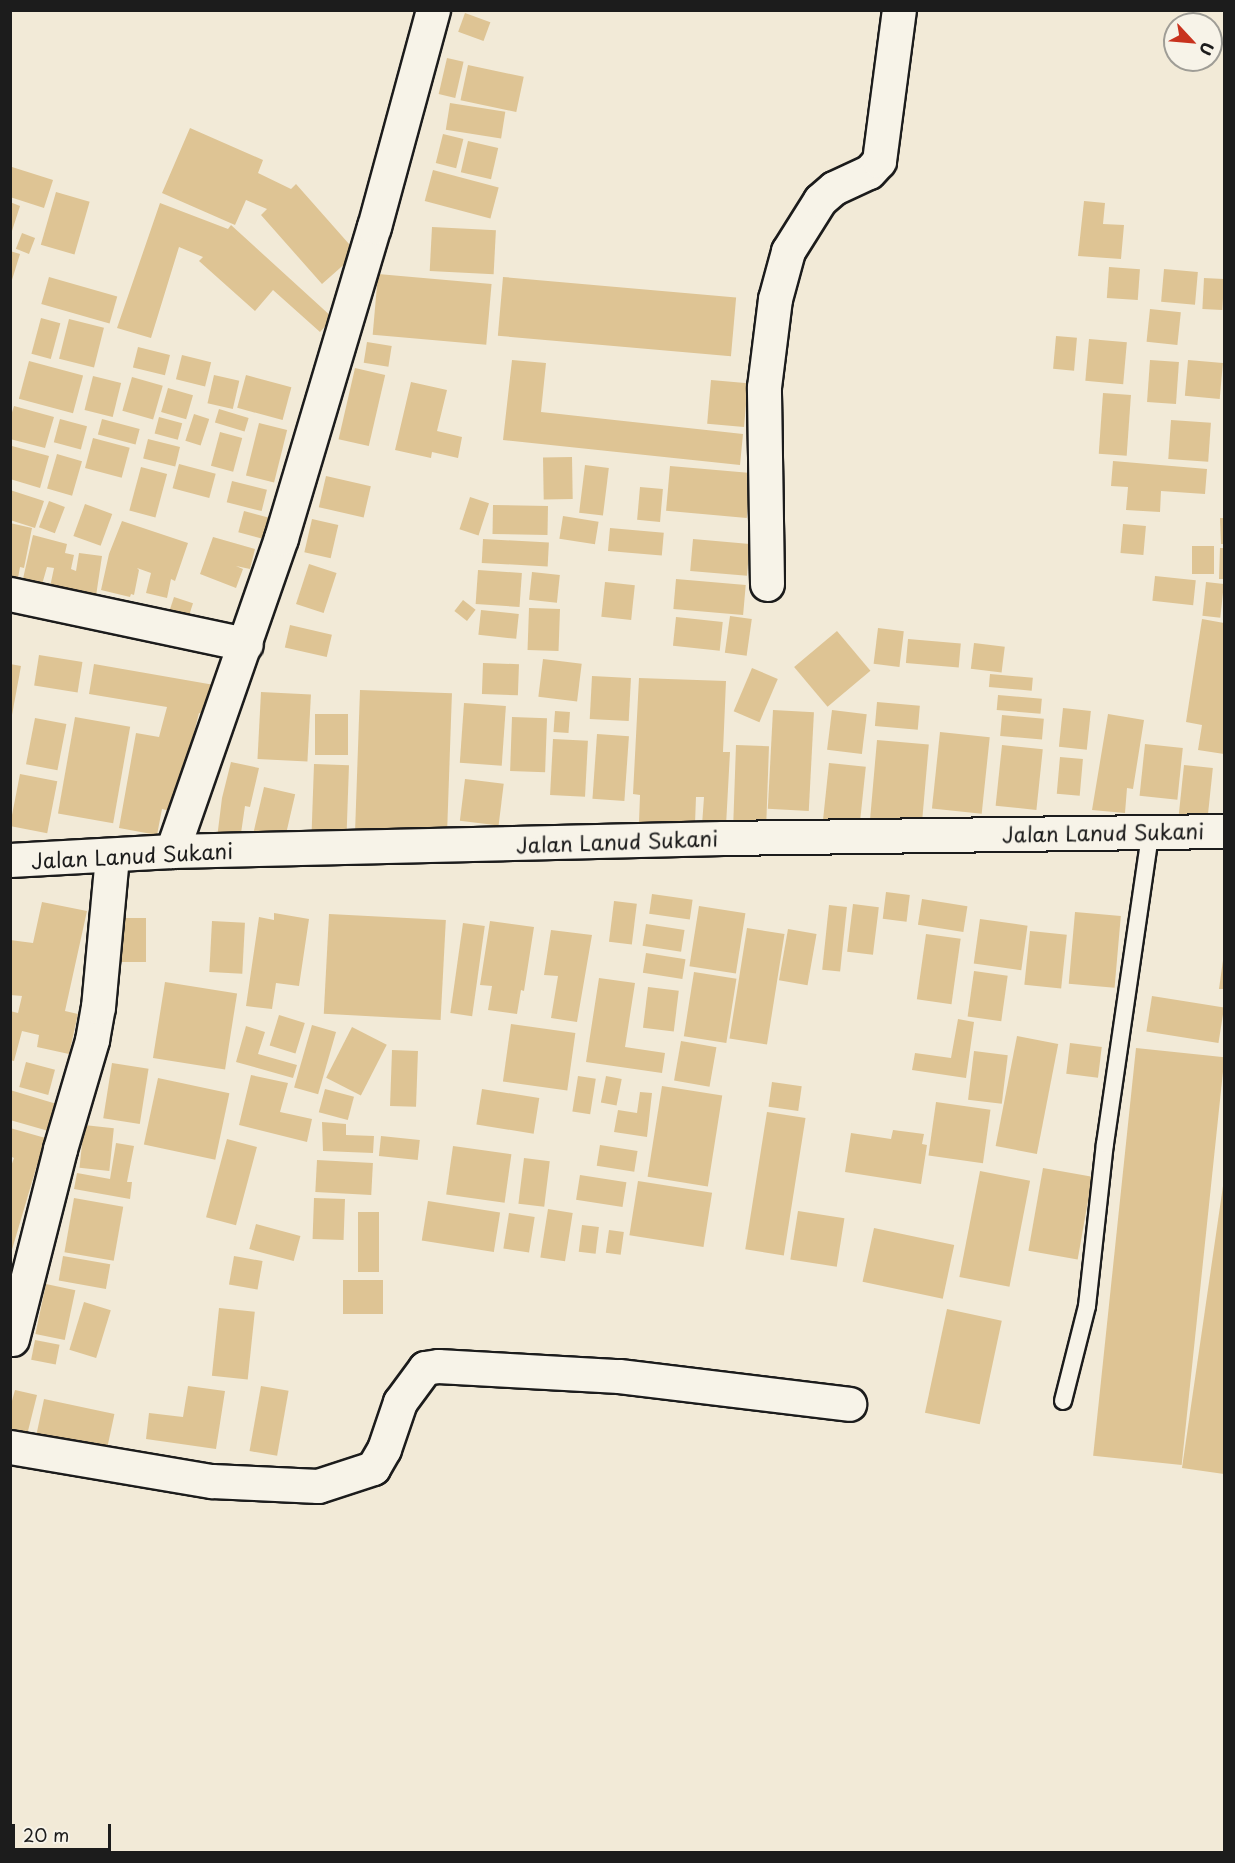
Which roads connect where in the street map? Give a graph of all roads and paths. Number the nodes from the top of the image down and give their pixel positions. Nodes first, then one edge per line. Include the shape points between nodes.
1 (433, 10) edge
2 (899, 10) edge
3 (766, 584) dead end
4 (10, 594) edge
5 (246, 644) junction
6 (1151, 830) junction
7 (1224, 831) edge
8 (172, 851) junction
9 (112, 856) junction
10 (10, 860) edge
11 (12, 1339) edge
12 (1063, 1401) dead end
13 (849, 1404) dead end
14 (10, 1447) edge

1 - 5 street via 374,227
2 - 3 street via 879,161 869,172 834,188 820,200 788,251 775,299 764,387
4 - 5 street
5 - 8 street
6 - 7 street, Jalan Lanud Sukani
6 - 8 street, Jalan Lanud Sukani
6 - 12 lane via 1105,1144 1086,1306
8 - 9 street, Jalan Lanud Sukani
9 - 10 street, Jalan Lanud Sukani
9 - 11 street via 92,1040
13 - 14 street via 620,1376 438,1366 425,1368 400,1402 373,1468 318,1486 212,1481

